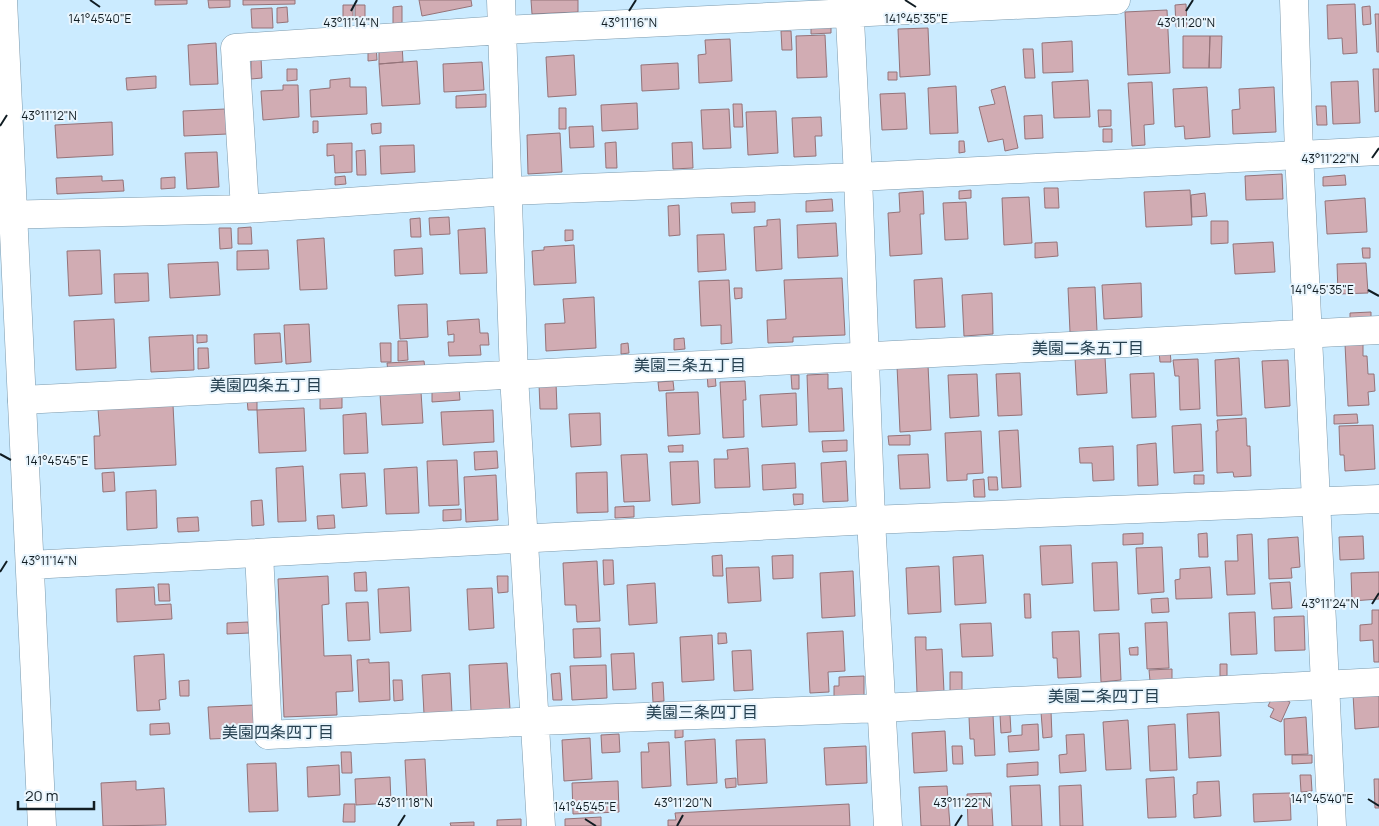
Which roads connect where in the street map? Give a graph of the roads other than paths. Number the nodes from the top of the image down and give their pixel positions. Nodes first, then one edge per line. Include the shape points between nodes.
1 (501, 0) edge
2 (1116, 0) edge
3 (1294, 0) edge
4 (849, 7) edge
5 (2, 12) edge
6 (502, 30) junction
7 (1379, 151) edge
8 (1300, 154) junction
9 (858, 177) junction
10 (508, 191) junction
11 (245, 209) junction
12 (7, 215) edge
13 (1379, 330) edge
14 (1308, 334) junction
15 (864, 356) junction
16 (514, 376) junction
17 (22, 400) junction
18 (1379, 498) edge
19 (1316, 502) junction
20 (871, 520) junction
21 (523, 539) junction
22 (259, 553) junction
23 (30, 565) junction
24 (1379, 682) edge
25 (1326, 684) junction
26 (881, 708) junction
27 (536, 721) junction
28 (42, 826) edge
29 (541, 826) edge
30 (888, 826) edge
31 (1332, 826) edge

1 - 6 street
2 - 4 street
3 - 8 street
4 - 6 street
4 - 9 street
5 - 12 street
6 - 10 street
6 - 11 street via 235,48
7 - 8 street
8 - 9 street
8 - 14 street
9 - 10 street
9 - 15 street
10 - 11 street
10 - 16 street
11 - 12 street
12 - 17 street
13 - 14 street
14 - 15 street
14 - 19 street
15 - 16 street
15 - 20 street
16 - 17 street
16 - 21 street
17 - 23 street
18 - 19 street
19 - 20 street
19 - 25 street
20 - 21 street
20 - 26 street
21 - 22 street
21 - 27 street
22 - 23 street
22 - 27 street via 268,735
23 - 28 street
24 - 25 street
25 - 26 street
25 - 31 street
26 - 27 street
26 - 30 street
27 - 29 street

